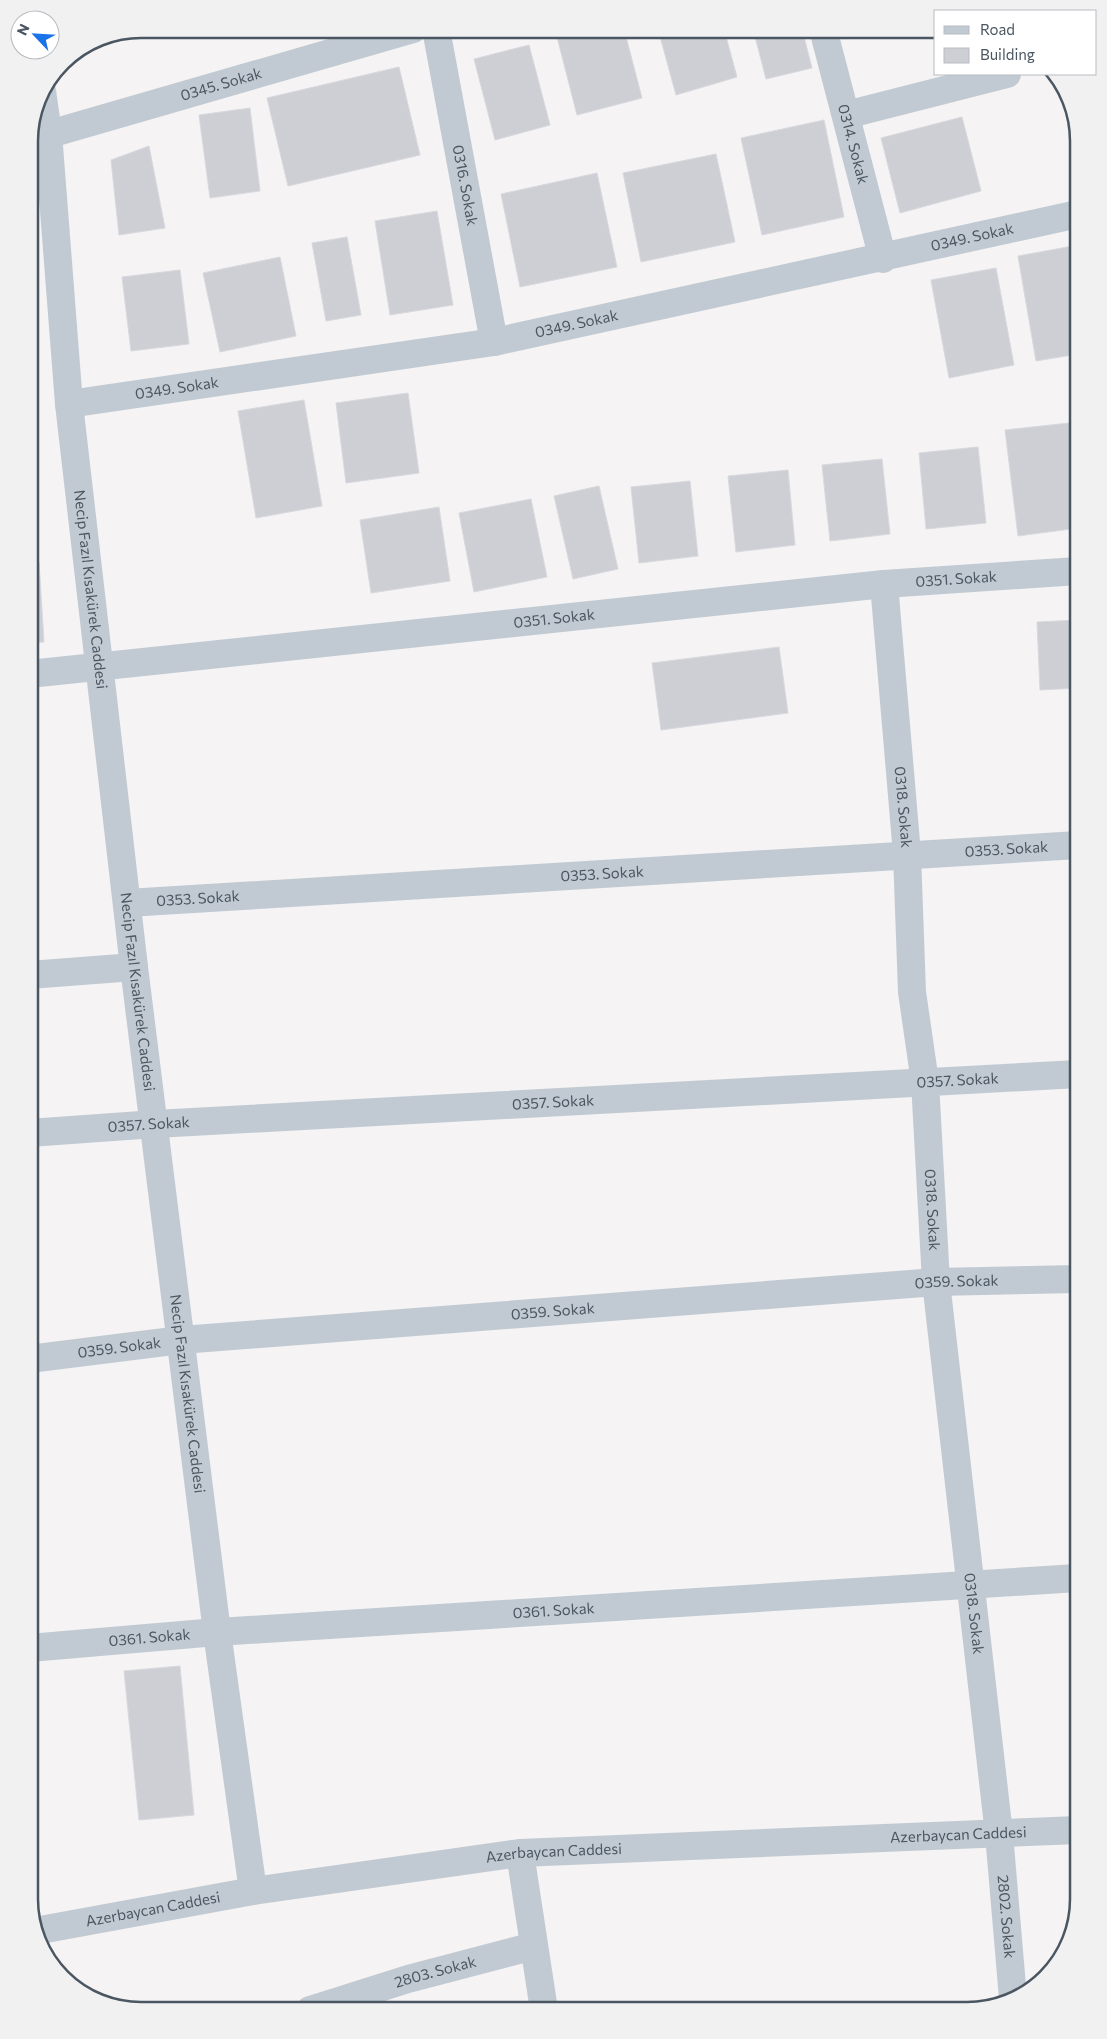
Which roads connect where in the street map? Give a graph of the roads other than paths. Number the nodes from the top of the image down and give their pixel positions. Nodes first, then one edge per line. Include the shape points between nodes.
1 (382, 38) edge
2 (438, 38) edge
3 (825, 38) edge
4 (1003, 75) edge
5 (846, 115) junction
6 (39, 121) edge
7 (38, 137) edge
8 (1070, 216) edge
9 (882, 259) junction
10 (494, 342) junction
11 (69, 404) junction
12 (1070, 572) edge
13 (884, 584) junction
14 (100, 667) junction
15 (38, 673) edge
16 (1070, 845) edge
17 (907, 854) junction
18 (127, 903) junction
19 (134, 967) junction
20 (38, 974) edge
21 (1070, 1074) edge
22 (926, 1082) junction
23 (155, 1124) junction
24 (38, 1132) edge
25 (1070, 1279) edge
26 (936, 1282) junction
27 (181, 1340) junction
28 (38, 1358) edge
29 (1070, 1578) edge
30 (970, 1584) junction
31 (217, 1632) junction
32 (38, 1647) edge
33 (1070, 1830) edge
34 (999, 1834) junction
35 (520, 1853) junction
36 (253, 1892) junction
37 (43, 1930) edge
38 (534, 1946) junction
39 (1012, 1991) edge
40 (338, 2001) edge
41 (543, 2001) edge

1 - 7 street, 0345. Sokak
2 - 10 street, 0316. Sokak
3 - 5 street, 0314. Sokak
4 - 5 street
5 - 9 street, 0314. Sokak
6 - 7 street, Necip Fazıl Kısakürek Caddesi
7 - 11 street, Necip Fazıl Kısakürek Caddesi
8 - 9 street, 0349. Sokak
9 - 10 street, 0349. Sokak
10 - 11 street, 0349. Sokak
11 - 14 street, Necip Fazıl Kısakürek Caddesi
12 - 13 street, 0351. Sokak
13 - 14 street, 0351. Sokak
13 - 17 street, 0318. Sokak
14 - 15 street, 0351. Sokak
14 - 18 street, Necip Fazıl Kısakürek Caddesi
16 - 17 street, 0353. Sokak
17 - 18 street, 0353. Sokak
17 - 22 street, 0318. Sokak via 912,992
18 - 19 street, Necip Fazıl Kısakürek Caddesi
19 - 20 street
19 - 23 street, Necip Fazıl Kısakürek Caddesi
21 - 22 street, 0357. Sokak
22 - 23 street, 0357. Sokak
22 - 26 street, 0318. Sokak
23 - 24 street, 0357. Sokak
23 - 27 street, Necip Fazıl Kısakürek Caddesi
25 - 26 street, 0359. Sokak
26 - 27 street, 0359. Sokak
26 - 30 street, 0318. Sokak
27 - 28 street, 0359. Sokak
27 - 31 street, Necip Fazıl Kısakürek Caddesi
29 - 30 street, 0361. Sokak
30 - 31 street, 0361. Sokak
30 - 34 street, 0318. Sokak
31 - 32 street, 0361. Sokak
31 - 36 street, Necip Fazıl Kısakürek Caddesi
33 - 34 street, Azerbaycan Caddesi
34 - 35 street, Azerbaycan Caddesi
34 - 39 street, 2802. Sokak
35 - 36 street, Azerbaycan Caddesi
35 - 38 street
36 - 37 street, Azerbaycan Caddesi
38 - 40 street, 2803. Sokak
38 - 41 street

